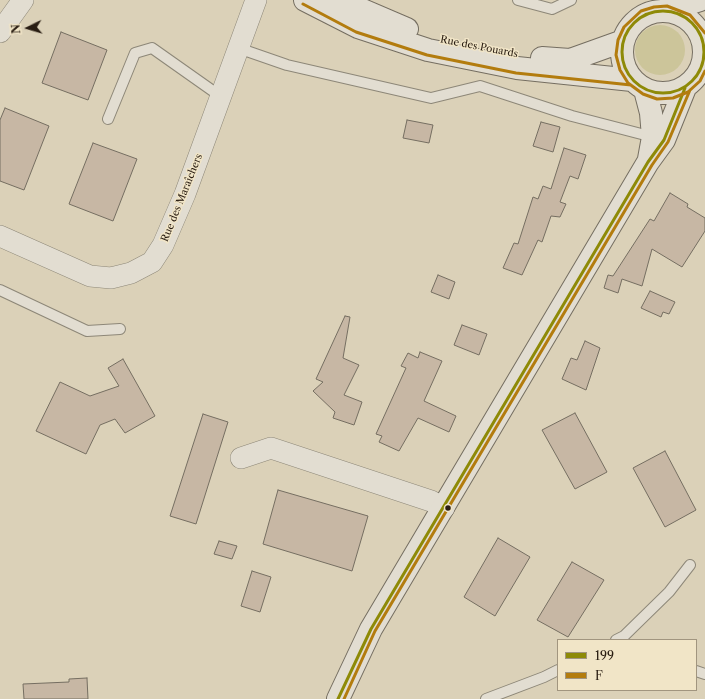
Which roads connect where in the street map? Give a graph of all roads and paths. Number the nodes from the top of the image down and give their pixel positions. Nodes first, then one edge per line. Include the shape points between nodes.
1 (23, 0) edge
2 (256, 0) edge
3 (304, 0) edge
4 (340, 0) edge
5 (518, 0) edge
6 (571, 0) edge
7 (700, 0) edge
8 (666, 11) junction
9 (0, 32) edge
10 (623, 41) junction
11 (238, 48) junction
12 (705, 48) edge
13 (638, 85) junction
14 (685, 88) junction
15 (220, 96) junction
16 (108, 119) dead end
17 (653, 137) junction
18 (648, 162) junction
19 (0, 236) edge
20 (0, 290) edge
21 (120, 329) dead end
22 (241, 458) dead end
23 (444, 508) junction
24 (690, 565) dead end
25 (371, 630) junction
26 (618, 639) edge
27 (557, 670) edge
28 (325, 699) edge
29 (338, 699) edge
30 (486, 699) edge

1 - 9 street
2 - 11 street, Rue des Maraîchers
3 - 13 main road, Rue des Pouards via 358,27 428,50 517,68
4 - 10 main road, Rue des Pouards via 393,24 431,37 517,55 570,60
5 - 6 lane via 552,9
7 - 8 main road
8 - 10 main road via 644,15 628,30
8 - 12 main road via 688,19 702,38
10 - 13 main road via 621,55 625,68
11 - 15 street, Rue des Maraîchers
11 - 17 lane via 287,65 431,98 480,86 572,116
12 - 14 main road via 703,64 696,78
13 - 14 main road via 658,94 672,93
13 - 17 main road via 651,112
14 - 18 main road via 664,140
15 - 16 lane via 152,48 135,53
15 - 19 street, Rue des Maraîchers via 182,201 163,245 152,262 131,273 111,278 90,276
17 - 18 main road
18 - 23 main road
20 - 21 lane via 87,331
22 - 23 street via 271,448 431,501
23 - 25 main road
24 - 26 lane via 669,592
25 - 28 main road
25 - 29 main road
27 - 30 lane

